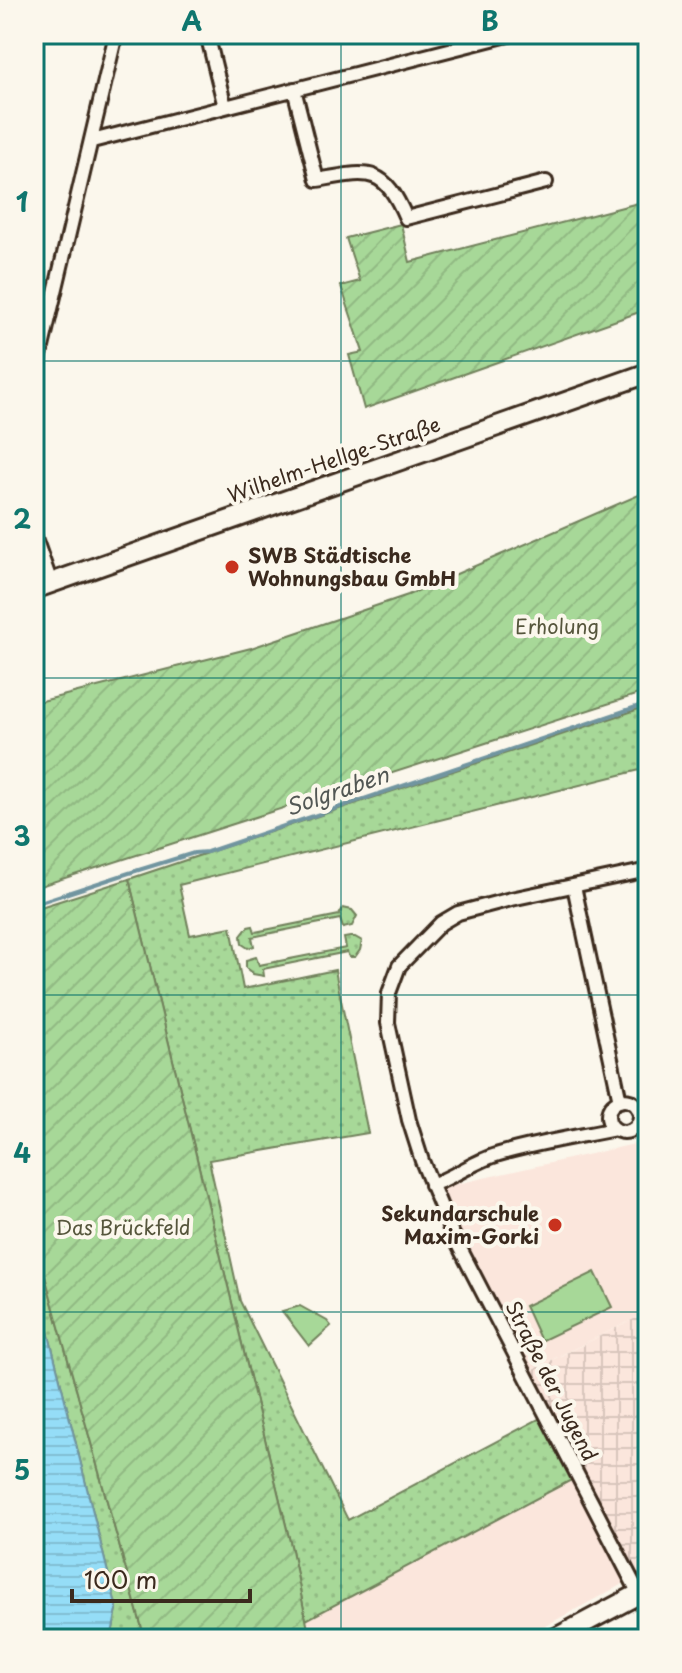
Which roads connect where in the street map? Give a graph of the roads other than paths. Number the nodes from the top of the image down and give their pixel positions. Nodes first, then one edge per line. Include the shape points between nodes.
1 (116, 34) edge
2 (207, 34) edge
3 (512, 34) edge
4 (294, 89) junction
5 (225, 107) junction
6 (92, 141) junction
7 (546, 182) dead end
8 (648, 373) edge
9 (34, 381) edge
10 (34, 535) edge
11 (42, 586) edge
12 (648, 870) edge
13 (574, 886) junction
14 (620, 1101) junction
15 (643, 1124) edge
16 (615, 1129) junction
17 (431, 1185) junction
18 (644, 1591) edge
19 (554, 1639) edge

1 - 6 street
2 - 5 street
3 - 4 street
4 - 5 street
4 - 7 street via 317,180 358,173 379,176 395,192 406,218
5 - 6 street
6 - 9 street
8 - 11 main road, Wilhelm-Hellge-Straße
10 - 11 street
12 - 13 street, Straße der Jugend
13 - 14 street
13 - 17 street, Straße der Jugend via 458,913 423,938 399,966 389,993 388,1023 409,1120
14 - 15 street via 632,1102
14 - 16 street via 609,1113
15 - 16 street via 625,1132
16 - 17 street via 498,1154
17 - 18 street, Straße der Jugend
18 - 19 main road

